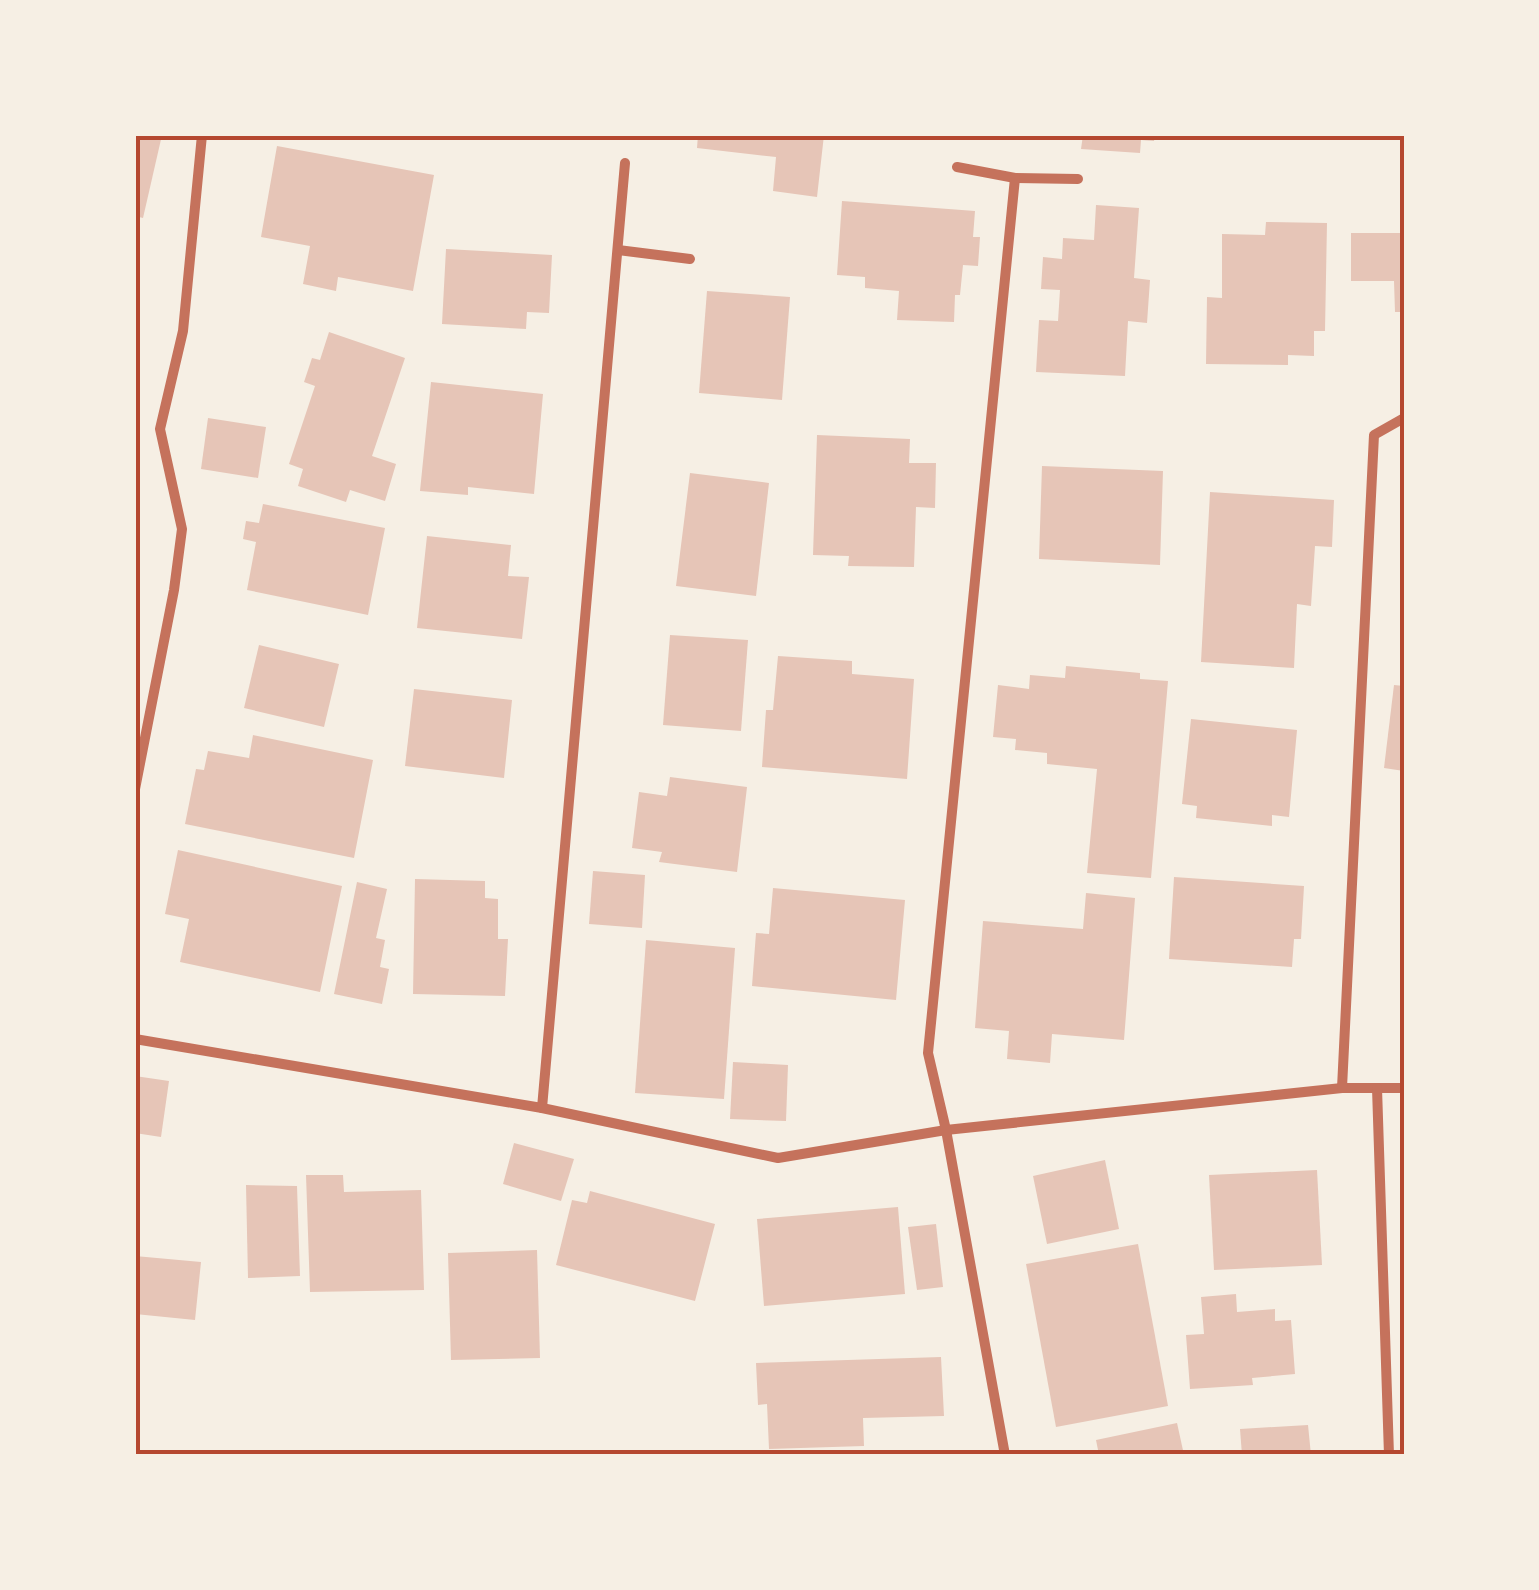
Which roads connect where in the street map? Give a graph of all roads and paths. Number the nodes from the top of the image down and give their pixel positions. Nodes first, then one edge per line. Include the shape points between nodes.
1 (202, 135) edge
2 (625, 164) dead end
3 (957, 168) dead end
4 (1015, 178) junction
5 (1078, 179) dead end
6 (618, 250) junction
7 (690, 259) dead end
8 (1404, 418) edge
9 (135, 790) edge
10 (135, 1039) edge
11 (1342, 1088) junction
12 (1377, 1088) junction
13 (1404, 1088) edge
14 (542, 1108) junction
15 (946, 1130) junction
16 (1005, 1455) edge
17 (1389, 1455) edge

1 - 9 street via 183,332 160,430 182,529
2 - 6 street
3 - 4 street
4 - 5 street
4 - 15 street via 928,1052
6 - 7 street
6 - 14 street
8 - 11 street via 1374,435
10 - 14 street
11 - 12 street
11 - 15 street
12 - 13 street
12 - 17 street
14 - 15 street via 778,1158
15 - 16 street

